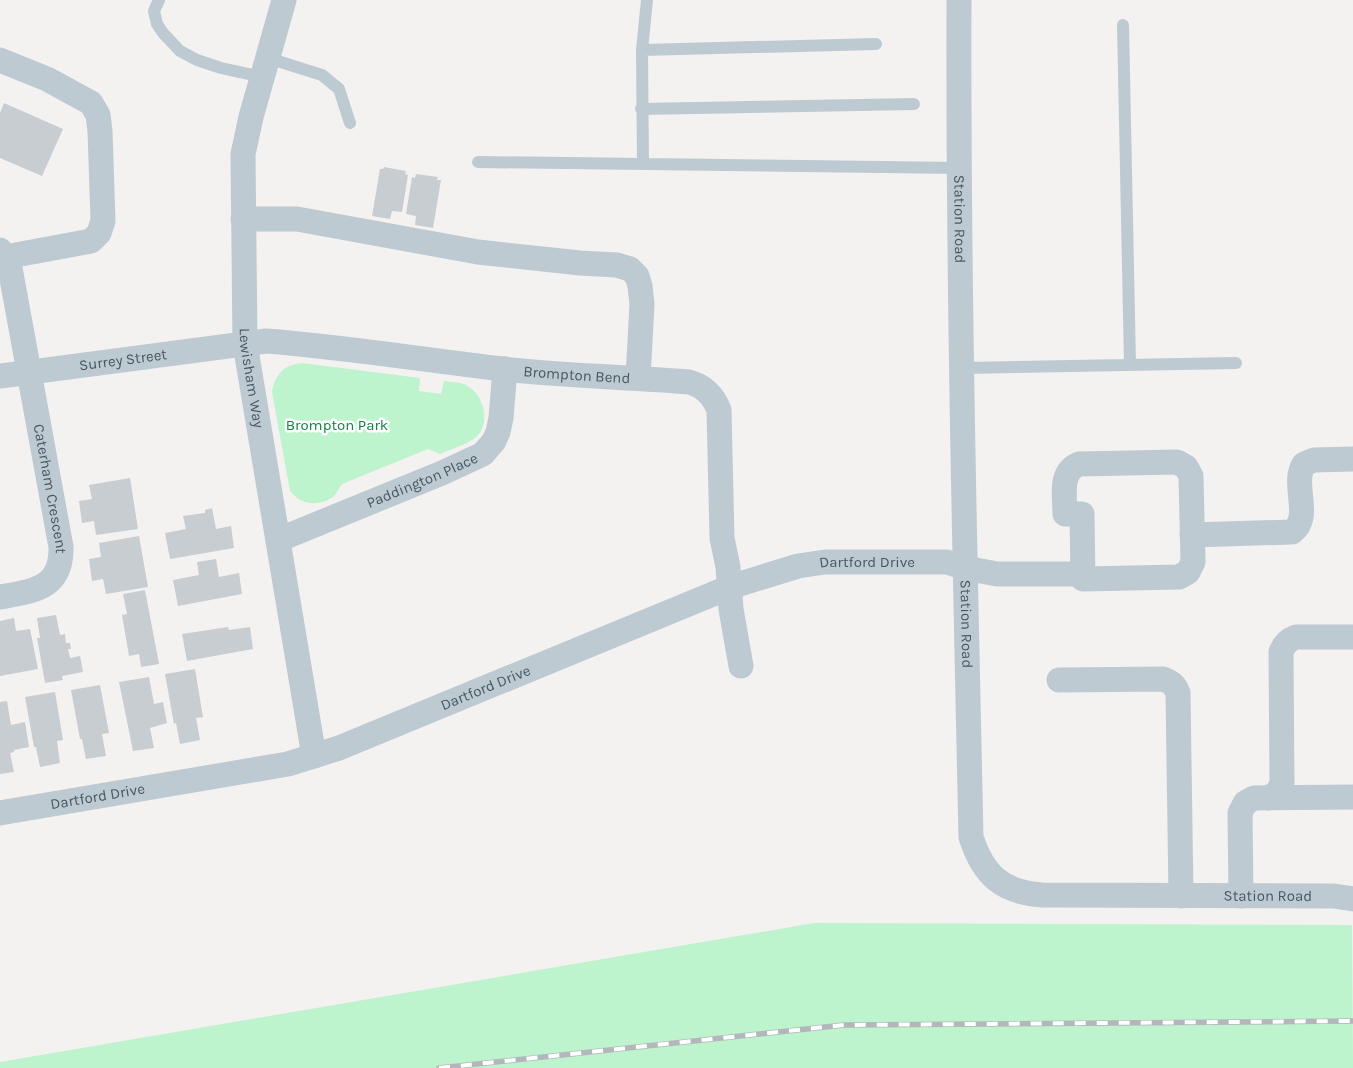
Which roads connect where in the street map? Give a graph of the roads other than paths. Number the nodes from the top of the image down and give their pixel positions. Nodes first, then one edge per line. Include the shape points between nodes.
1 (159, 0) edge
2 (284, 0) edge
3 (647, 0) edge
4 (959, 0) edge
5 (1123, 25) dead end
6 (876, 44) dead end
7 (642, 50) junction
8 (0, 60) edge
9 (265, 68) junction
10 (914, 104) dead end
11 (642, 108) junction
12 (350, 123) dead end
13 (478, 162) dead end
14 (643, 164) junction
15 (960, 168) junction
16 (243, 219) junction
17 (3, 253) edge
18 (246, 344) junction
19 (1236, 363) dead end
20 (1130, 364) junction
21 (963, 368) junction
22 (505, 369) junction
23 (30, 371) junction
24 (0, 376) edge
25 (638, 378) junction
26 (1353, 459) edge
27 (1192, 535) junction
28 (278, 540) junction
29 (965, 568) junction
30 (1083, 574) junction
31 (730, 587) junction
32 (0, 597) edge
33 (1353, 637) edge
34 (741, 666) dead end
35 (1059, 680) dead end
36 (314, 756) junction
37 (1353, 797) edge
38 (1268, 798) junction
39 (0, 813) edge
40 (1181, 896) junction
41 (1241, 896) junction
42 (1353, 899) edge

1 - 9 lane via 154,11 157,24 180,51 221,68
2 - 9 street, Lewisham Way
3 - 7 lane
4 - 15 street, Station Road
5 - 20 lane
6 - 7 lane
7 - 11 lane
8 - 17 street via 47,79 91,103 98,115 100,131 103,221 99,233 91,241
9 - 12 lane via 322,75 339,89
9 - 16 street, Lewisham Way via 242,154
10 - 11 lane
11 - 14 lane
13 - 14 lane
14 - 15 lane
15 - 21 street, Station Road
16 - 18 street, Lewisham Way
16 - 25 street via 297,219 478,252 617,265 630,269 637,276 642,304
17 - 23 street, Caterham Crescent via 10,268
18 - 22 street, Brompton Bend via 266,341 300,344
18 - 23 street, Surrey Street
18 - 28 street, Lewisham Way
19 - 20 lane
20 - 21 lane
21 - 29 street, Station Road
22 - 25 street, Brompton Bend
22 - 28 street, Paddington Place via 498,432 483,454
23 - 24 street, Surrey Street
23 - 32 street, Caterham Crescent via 61,557 54,575 42,587
25 - 31 street, Brompton Bend via 697,384 716,402 721,419 722,538
26 - 27 street via 1314,460 1304,464 1300,475 1301,519 1292,532
27 - 30 street, Dartford Drive via 1193,562 1188,572 1179,577 1083,579
27 - 30 street via 1191,476 1182,464 1079,464 1070,469 1065,479 1065,514 1082,514
28 - 36 street, Lewisham Way
29 - 30 street, Dartford Drive via 997,574
29 - 31 street, Dartford Drive via 947,562 826,562 798,566
29 - 40 street, Station Road via 971,837 983,867 996,880 1024,894
31 - 34 street, Brompton Bend
31 - 36 street, Dartford Drive
33 - 38 street via 1296,637 1283,647 1282,783 1277,793
35 - 40 street via 1163,678 1176,688
36 - 39 street, Dartford Drive via 288,764
37 - 38 street
38 - 41 street via 1249,800 1240,813
40 - 41 street, Station Road
41 - 42 street, Station Road

